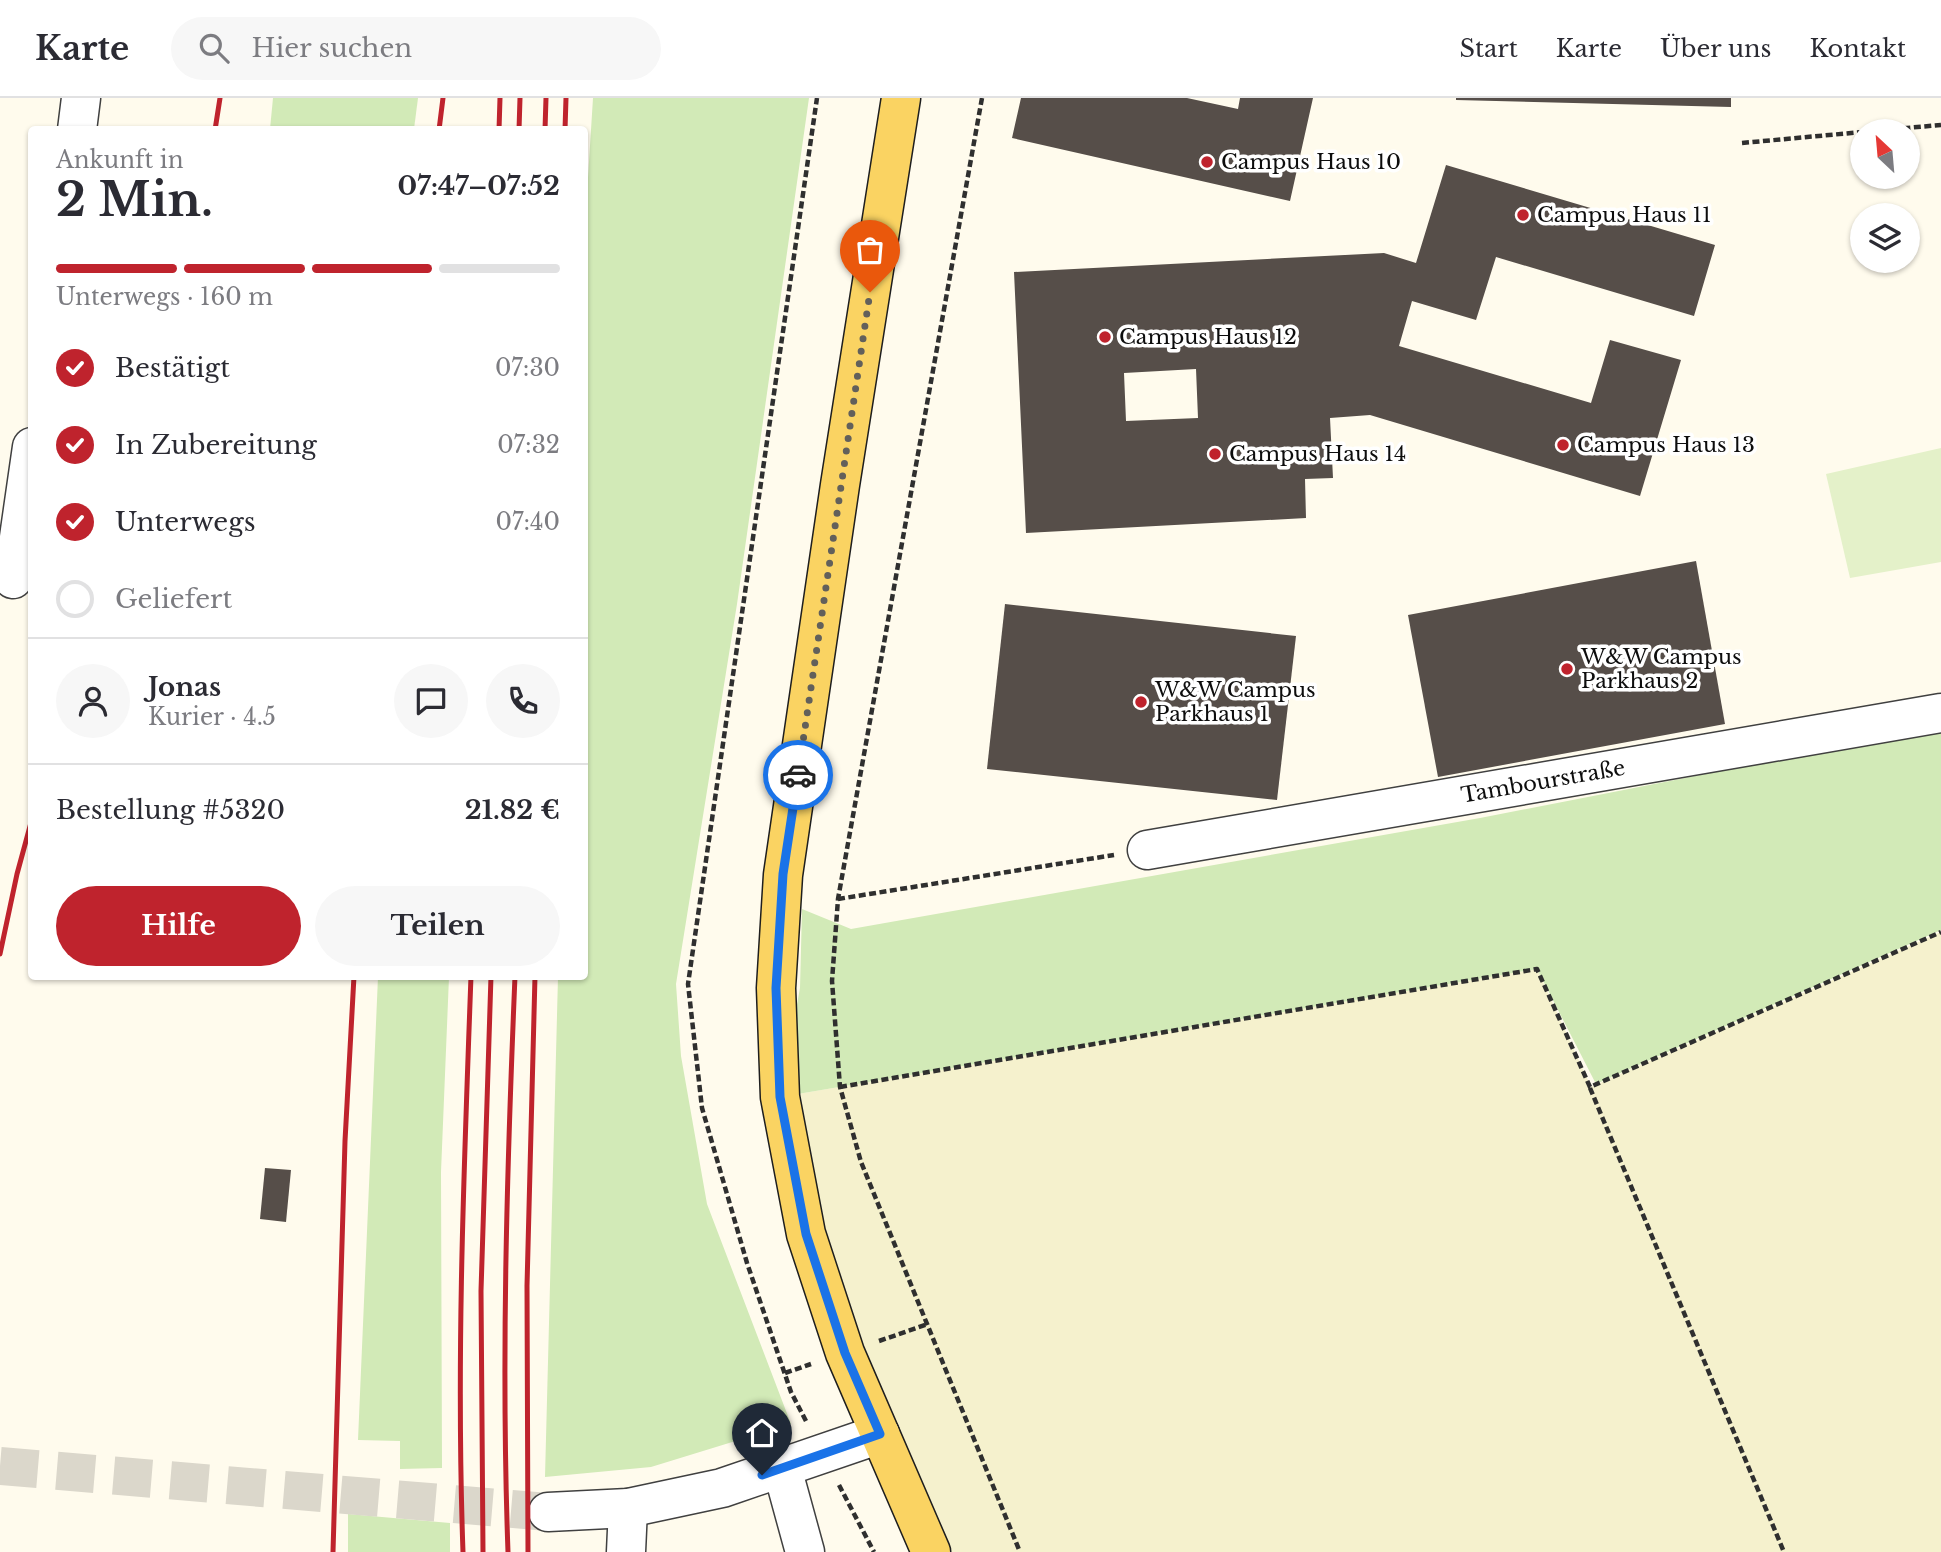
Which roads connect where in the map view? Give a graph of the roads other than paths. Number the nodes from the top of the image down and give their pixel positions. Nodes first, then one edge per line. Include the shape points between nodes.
1 (81, 98) edge
2 (901, 98) edge
3 (78, 126) edge
4 (28, 475) edge
5 (13, 579) dead end
6 (1941, 713) edge
7 (1147, 850) road end
8 (880, 1434) junction
9 (782, 1468) junction
10 (628, 1508) junction
11 (548, 1512) tunnel mouth
12 (626, 1552) edge
13 (805, 1552) edge
14 (931, 1552) edge

1 - 3 street
2 - 8 main road via 783,874 776,988 780,1097 806,1234 845,1353
4 - 5 street
6 - 7 street, Tambourstraße
8 - 9 street
8 - 14 main road
9 - 10 street via 722,1488
9 - 13 street
10 - 11 street
10 - 12 street

